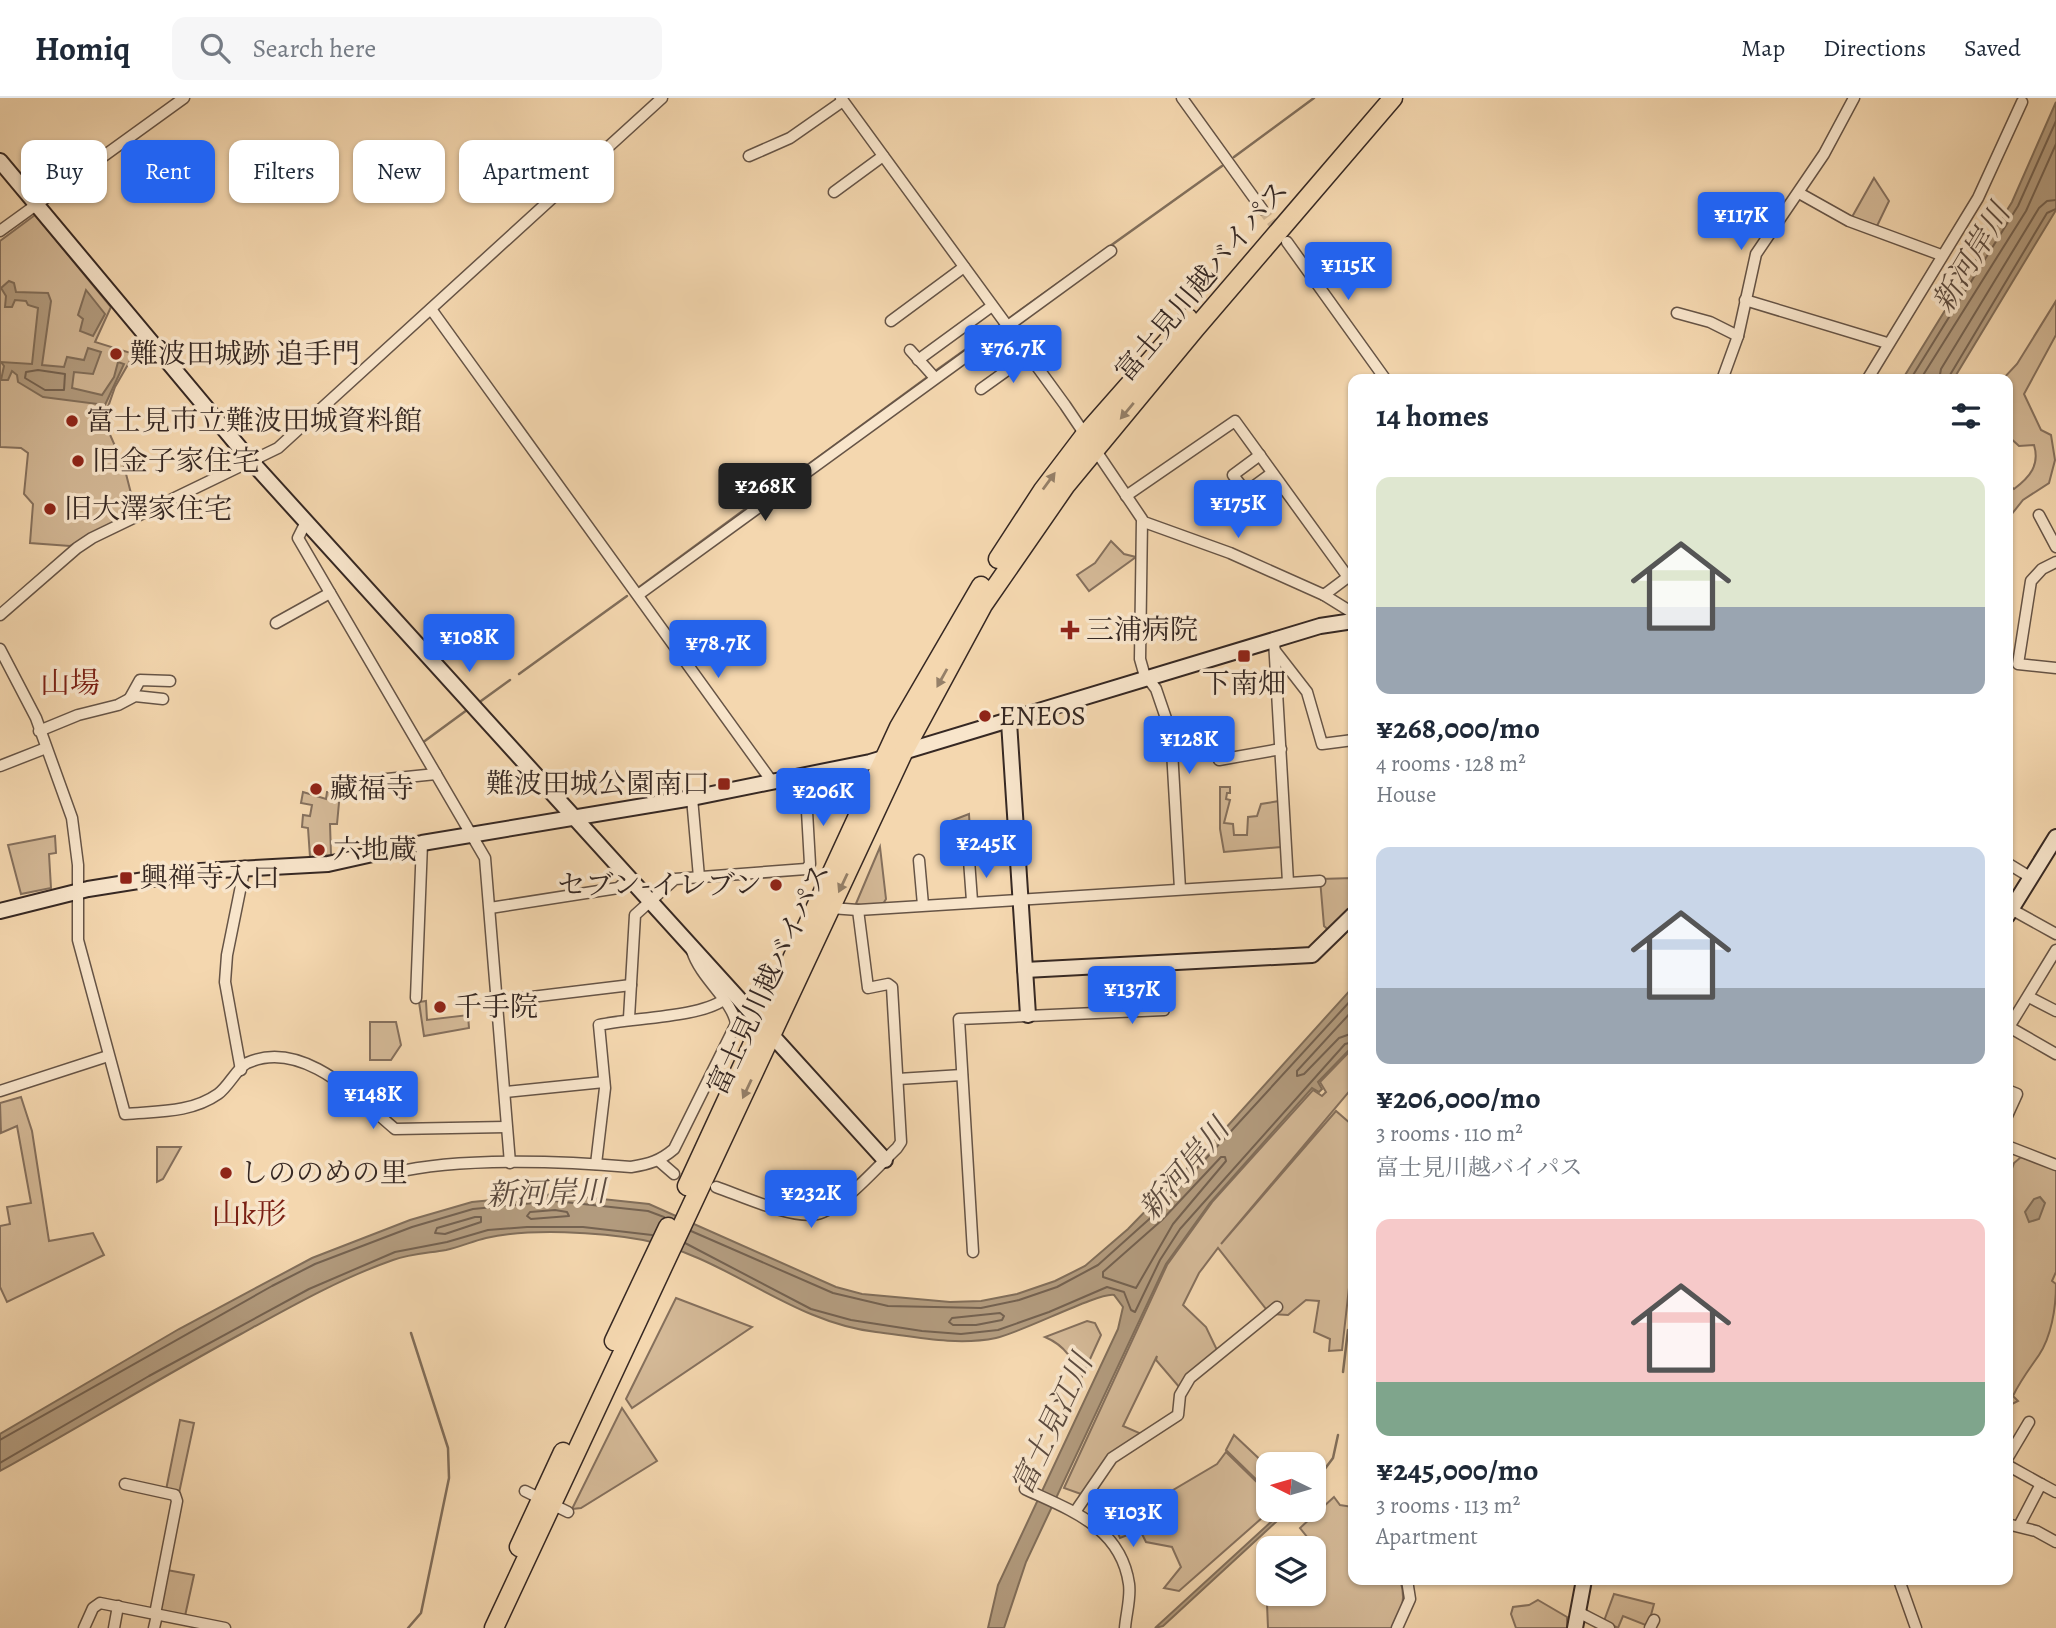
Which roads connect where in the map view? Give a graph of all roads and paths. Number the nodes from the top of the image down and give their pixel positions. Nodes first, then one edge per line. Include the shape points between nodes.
1 (184, 98) edge
2 (662, 98) edge
3 (1182, 98) edge
4 (1378, 98) edge
5 (1393, 98) edge
6 (1854, 98) edge
7 (842, 99) edge
8 (2022, 102) dead end
9 (749, 156) dead end
10 (883, 156) junction
11 (0, 161) edge
12 (834, 192) dead end
13 (1799, 193) junction
14 (36, 204) junction
15 (1262, 209) tunnel mouth
16 (0, 231) edge
17 (1287, 242) tunnel mouth
18 (1111, 251) dead end
19 (1941, 255) junction
20 (964, 267) junction
21 (1745, 300) junction
22 (992, 306) junction
23 (432, 309) junction
24 (1677, 313) dead end
25 (891, 321) dead end
26 (1004, 323) junction
27 (1738, 336) junction
28 (1887, 343) junction
29 (910, 350) dead end
30 (1027, 356) junction
31 (918, 360) junction
32 (1382, 374) edge
33 (1724, 374) edge
34 (1870, 374) edge
35 (932, 376) junction
36 (981, 389) dead end
37 (1084, 436) junction
38 (1094, 451) junction
39 (1260, 455) junction
40 (250, 460) junction
41 (1272, 473) junction
42 (1126, 496) junction
43 (2039, 515) dead end
44 (306, 522) junction
45 (1144, 522) junction
46 (2056, 547) edge
47 (2055, 565) edge
48 (330, 593) junction
49 (638, 595) junction
50 (1324, 595) junction
51 (1348, 610) edge
52 (0, 615) edge
53 (1348, 622) edge
54 (276, 623) dead end
55 (1275, 646) junction
56 (0, 649) edge
57 (2056, 668) edge
58 (1149, 678) junction
59 (170, 681) dead end
60 (130, 698) junction
61 (163, 699) dead end
62 (1009, 722) junction
63 (1208, 730) dead end
64 (39, 731) junction
65 (1171, 733) junction
66 (1348, 741) edge
67 (46, 748) junction
68 (1281, 749) junction
69 (903, 753) junction
70 (884, 758) junction
71 (1219, 760) dead end
72 (0, 766) edge
73 (436, 775) junction
74 (805, 776) junction
75 (773, 783) junction
76 (338, 784) dead end
77 (692, 798) junction
78 (578, 818) junction
79 (473, 835) junction
80 (2056, 837) edge
81 (422, 843) junction
82 (919, 860) dead end
83 (969, 860) dead end
84 (245, 866) junction
85 (2013, 866) edge
86 (699, 877) junction
87 (2031, 877) junction
88 (630, 878) junction
89 (1320, 881) dead end
90 (1288, 882) junction
91 (1180, 889) junction
92 (77, 892) junction
93 (1021, 899) junction
94 (650, 900) junction
95 (972, 901) junction
96 (923, 905) junction
97 (2013, 906) edge
98 (490, 908) junction
99 (831, 908) junction
100 (858, 910) junction
101 (0, 911) edge
102 (2013, 915) edge
103 (1348, 920) edge
104 (2056, 934) edge
105 (690, 944) junction
106 (2056, 950) edge
107 (1163, 964) junction
108 (1025, 970) junction
109 (631, 985) junction
110 (2029, 997) junction
111 (416, 998) dead end
112 (723, 1000) junction
113 (498, 1002) junction
114 (2055, 1008) edge
115 (1028, 1015) junction
116 (629, 1018) junction
117 (2013, 1023) edge
118 (766, 1028) junction
119 (2013, 1030) edge
120 (2056, 1054) edge
121 (108, 1056) junction
122 (241, 1070) junction
123 (962, 1075) junction
124 (898, 1079) junction
125 (604, 1082) junction
126 (0, 1091) edge
127 (505, 1092) junction
128 (506, 1127) junction
129 (2013, 1148) edge
130 (885, 1160) junction
131 (659, 1161) junction
132 (510, 1163) junction
133 (596, 1164) junction
134 (2056, 1165) edge
135 (393, 1174) dead end
136 (674, 1174) dead end
137 (716, 1187) dead end
138 (973, 1252) dead end
139 (1276, 1307) dead end
140 (2029, 1422) dead end
141 (2013, 1449) edge
142 (2013, 1469) edge
143 (125, 1484) dead end
144 (2040, 1485) junction
145 (1025, 1489) dead end
146 (2055, 1490) edge
147 (547, 1501) junction
148 (1071, 1511) junction
149 (2013, 1525) edge
150 (2019, 1526) junction
151 (2056, 1542) edge
152 (1408, 1585) edge
153 (1583, 1585) edge
154 (1901, 1585) edge
155 (118, 1606) junction
156 (1578, 1612) junction
157 (156, 1614) junction
158 (197, 1625) edge
159 (84, 1628) edge
160 (114, 1628) edge
161 (154, 1628) edge
162 (225, 1628) edge
163 (481, 1628) edge
164 (494, 1628) edge
165 (1125, 1628) edge
166 (1397, 1628) edge
167 (1574, 1628) edge
168 (1609, 1628) edge
169 (1916, 1628) edge

1 - 14 street
2 - 23 street
3 - 15 street
4 - 37 highway, 富士見川越バイパス
5 -> 38 highway, 富士見川越バイパス
6 - 13 street
7 - 9 street via 790,138
7 - 10 street
8 - 19 street via 1994,167
10 - 12 street
10 - 20 street
11 - 14 street
13 - 19 street via 1849,221
13 - 21 street via 1756,254
14 - 16 street
14 - 40 street
17 - 32 street
18 - 26 street
19 - 28 street
20 - 22 street
20 - 25 street
21 - 27 street
21 - 28 street
22 - 26 street
22 - 31 street
23 - 40 street via 278,448
23 - 49 street
24 - 27 street
26 - 30 street
26 - 35 street
27 - 33 street
28 - 34 street
29 - 31 street
30 - 36 street
30 - 37 street
31 - 35 street
35 - 49 street
37 - 38 street
70 -> 37 highway, 富士見川越バイパス via 977,592
38 - 42 street
38 -> 69 highway, 富士見川越バイパス via 999,579
39 - 41 street
39 - 41 street via 1233,475 1246,492
39 - 42 street via 1236,421
40 - 44 street
40 - 52 street via 77,548
41 - 50 street via 1348,577
42 - 45 street
43 - 46 street
44 - 48 street via 298,538
44 - 78 street
45 - 50 street via 1230,553
45 - 58 street via 1140,659
47 - 57 street via 2042,569 2031,581 2018,664
48 - 54 street
48 - 73 street
49 - 75 street
50 - 51 street
53 - 55 street
55 - 58 street
55 - 66 street via 1307,692 1322,744
55 - 68 street
56 - 64 street
58 - 62 street
58 - 65 street
59 - 60 street via 140,680
60 - 61 street
60 - 64 street
62 - 69 street
62 - 93 street
63 - 65 street
64 - 67 street
65 - 91 street
67 - 72 street
67 - 92 street via 76,835
68 - 71 street
68 - 90 street
69 - 70 street
69 -> 99 highway, 富士見川越バイパス
70 - 74 street
70 - 118 highway, 富士見川越バイパス
73 - 76 street
73 - 79 street
74 - 75 street
74 - 86 street via 810,864 806,869
75 - 77 street
77 - 78 street
77 - 86 street
78 - 79 street
78 - 88 street
79 - 81 street
79 - 98 street via 485,858
80 - 87 street
81 - 84 street via 328,864
81 - 111 street
82 - 96 street
83 - 95 street
84 - 92 street
84 - 122 street via 225,982
85 - 87 street
86 - 94 street via 675,879
87 - 97 street
88 - 94 street
88 - 98 street via 618,888
89 - 90 street
90 - 91 street
91 - 93 street
92 - 101 street
92 - 121 street via 78,940
93 - 95 street
93 - 108 street
94 - 105 street
94 - 109 street via 634,918
95 - 96 street
96 - 100 street
98 - 113 street
99 - 100 street
99 - 118 highway, 富士見川越バイパス
100 - 124 street via 868,988 892,987
102 - 104 street
103 - 107 street via 1312,955
105 - 112 street via 696,966
105 - 118 street
106 - 110 street
107 - 108 street
107 - 115 street via 1164,1010
108 - 115 street
109 - 113 street
109 - 116 street
110 - 114 street
110 - 117 street
112 - 116 street via 715,1007
112 - 131 street via 735,1013 733,1034 674,1149
113 - 127 street
115 - 123 street via 959,1019
116 - 125 street via 597,1028
118 - 130 street
118 - 147 highway, 富士見川越バイパス
119 - 120 street
121 - 122 street via 125,1114 198,1105 219,1093
121 - 126 street
122 - 128 street via 244,1064 268,1057 306,1064 335,1077 395,1129
123 - 124 street
123 - 138 street
124 - 130 street via 901,1142
125 - 127 street
125 - 133 street
127 - 128 street
128 - 132 street
129 - 134 street
130 - 137 street via 838,1202 814,1214 797,1214
131 - 133 street via 631,1167
131 - 136 street
132 - 133 street
132 - 135 street via 418,1168
139 - 148 street via 1190,1378 1180,1395 1178,1415 1112,1458
140 - 141 street
142 - 144 street
143 - 157 street via 175,1496 177,1501
144 - 146 street
144 - 150 street
145 - 148 street
147 - 163 highway, 富士見川越バイパス
147 - 164 highway, 富士見川越バイパス
148 - 165 street via 1100,1527 1117,1549 1129,1582
149 - 150 street
150 - 151 street
152 - 166 street via 1410,1599
153 - 156 street
154 - 169 street
155 - 157 street
155 - 159 street via 100,1603
155 - 160 street
156 - 167 street
156 - 168 street
157 - 158 street
157 - 161 street
158 - 162 street

